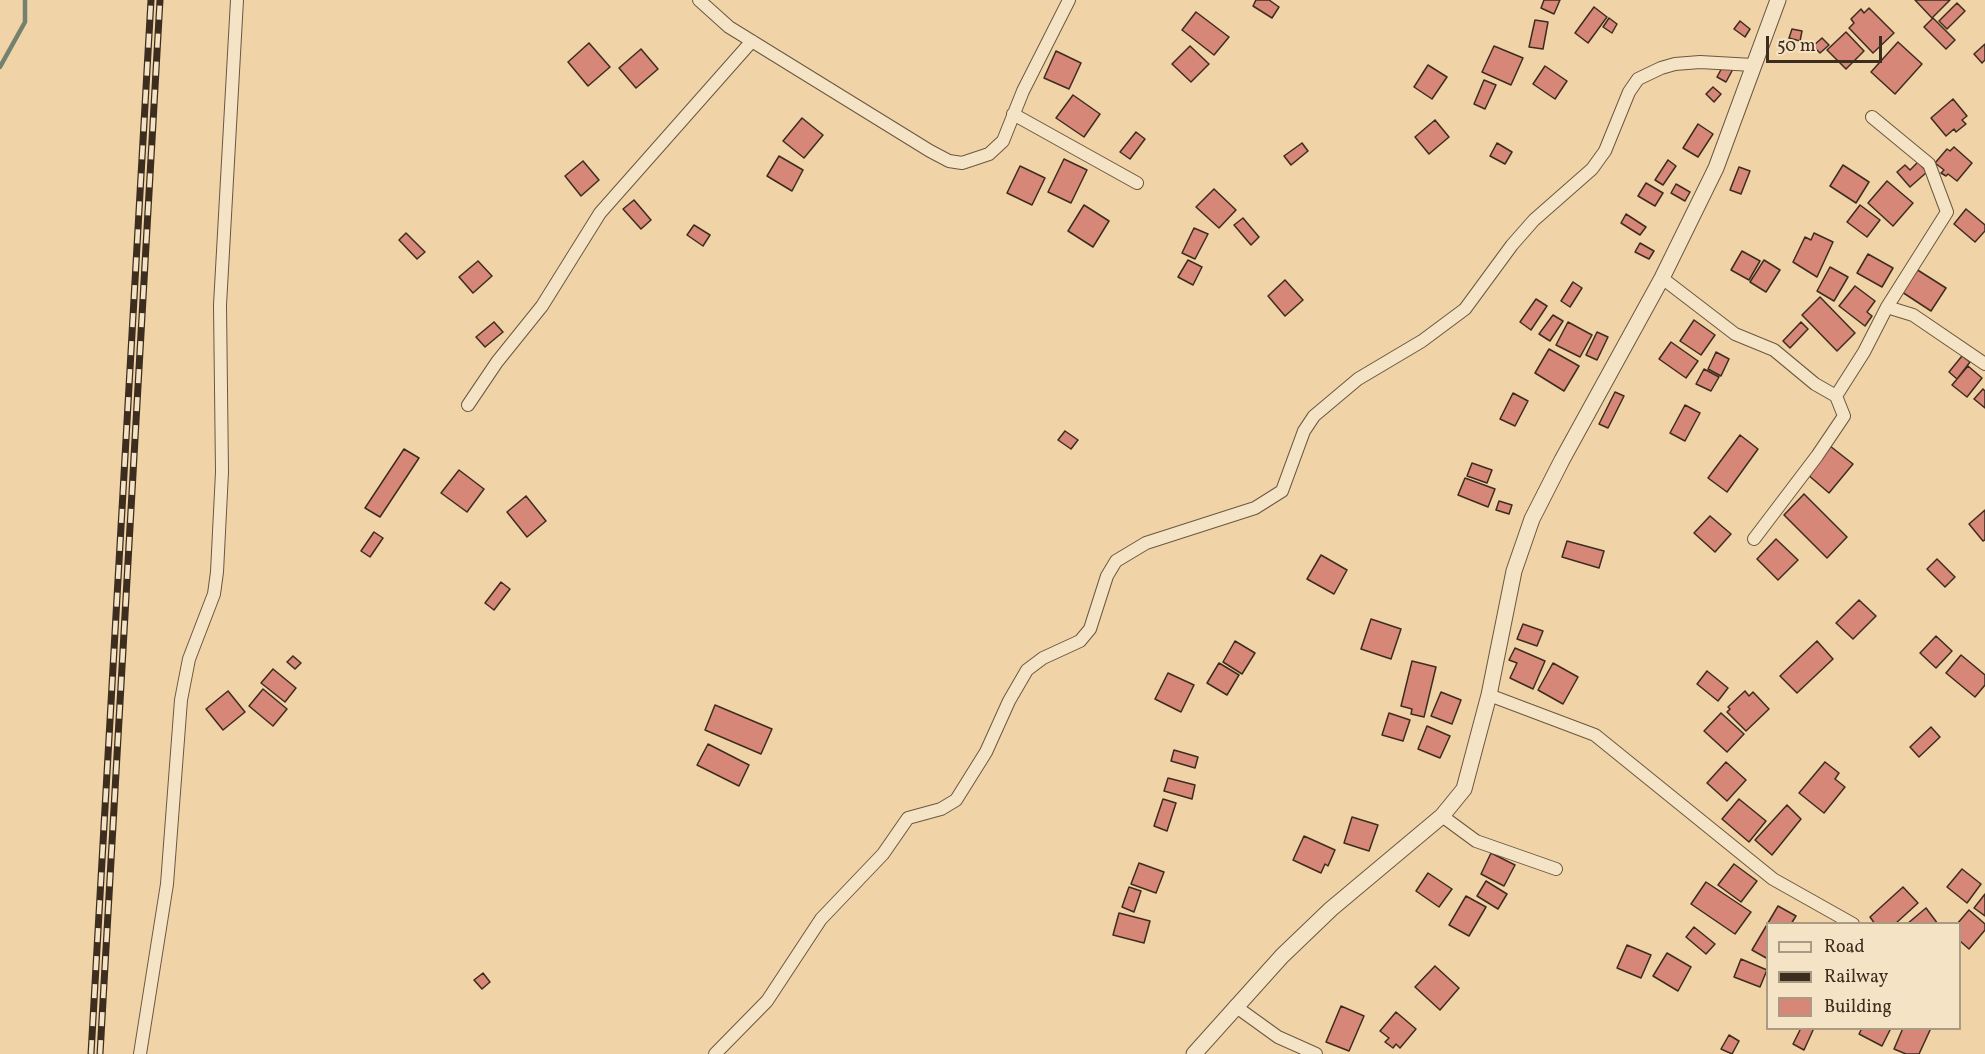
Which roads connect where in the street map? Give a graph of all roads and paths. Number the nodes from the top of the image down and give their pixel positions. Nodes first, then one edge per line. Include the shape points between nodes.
1 (237, 0) edge
2 (699, 0) edge
3 (1069, 0) edge
4 (1778, 0) edge
5 (752, 41) junction
6 (1753, 65) junction
7 (1014, 114) junction
8 (1872, 117) dead end
9 (1137, 183) dead end
10 (1662, 278) junction
11 (1887, 307) junction
12 (1985, 364) edge
13 (1836, 396) junction
14 (468, 405) dead end
15 (1754, 539) dead end
16 (1489, 695) junction
17 (1442, 816) junction
18 (1557, 869) dead end
19 (1849, 922) edge
20 (1235, 1006) junction
21 (140, 1054) edge
22 (715, 1054) edge
23 (1194, 1054) edge
24 (1316, 1054) edge

1 - 21 street via 220,305 222,472 217,572 214,594 189,659 181,700 167,884
2 - 5 street
3 - 7 street
4 - 6 street
5 - 7 street via 949,161 962,163 989,154 1003,141
5 - 14 street via 600,213 542,306
6 - 10 street via 1716,168
6 - 22 street via 1675,64 1638,79 1605,151 1592,169 1534,220 1465,309 1358,380 1314,416 1304,431 1282,491 1255,508 1146,543 1116,561 1107,576 1090,629 1080,640 1027,670 986,752 956,800 904,822 883,854 821,919 777,989
7 - 9 street
8 - 11 street via 1929,164 1947,212
10 - 13 street via 1735,334 1774,350
10 - 16 street via 1532,519 1514,571
11 - 12 street via 1913,315
11 - 13 street
13 - 15 street via 1844,416
16 - 17 street via 1464,789
16 - 19 street via 1595,735 1773,879
17 - 18 street via 1476,842
17 - 20 street via 1331,909
20 - 23 street
20 - 24 street via 1278,1037

